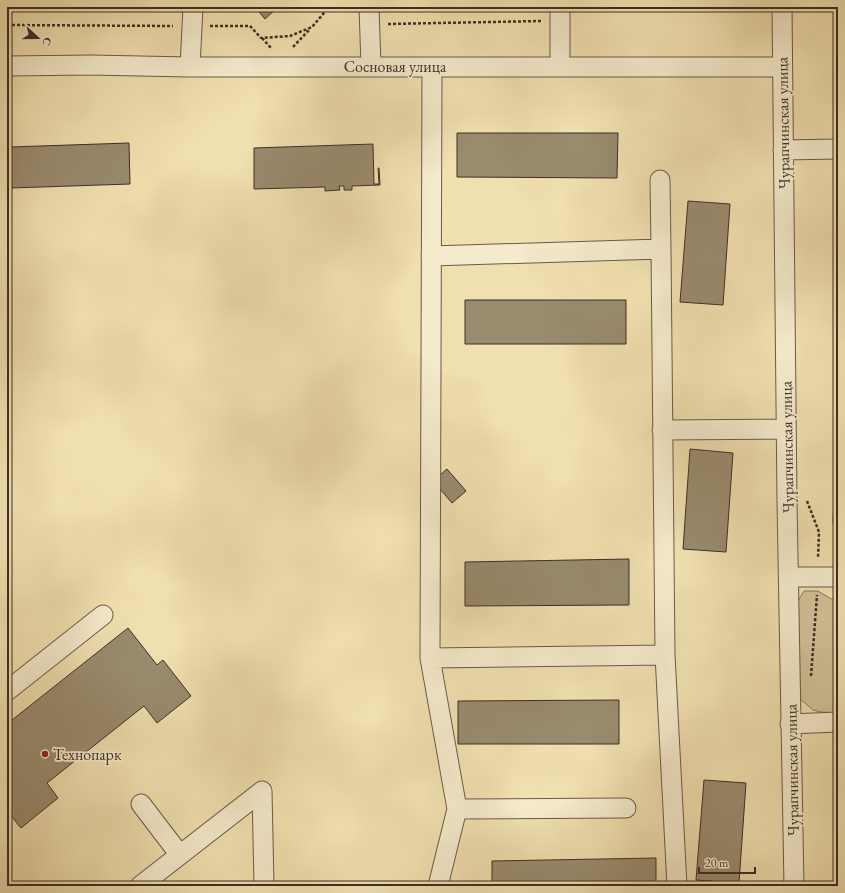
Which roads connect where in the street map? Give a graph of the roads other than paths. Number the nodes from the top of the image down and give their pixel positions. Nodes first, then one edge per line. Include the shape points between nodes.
1 (193, 7) edge
2 (782, 7) edge
3 (560, 14) edge
4 (369, 16) edge
5 (7, 66) edge
6 (371, 66) junction
7 (432, 66) junction
8 (190, 67) junction
9 (560, 67) junction
10 (782, 67) junction
11 (838, 149) edge
12 (783, 150) junction
13 (660, 180) dead end
14 (661, 249) junction
15 (431, 256) junction
16 (786, 429) junction
17 (662, 430) junction
18 (789, 577) junction
19 (838, 577) edge
20 (103, 615) dead end
21 (665, 655) junction
22 (430, 658) junction
23 (7, 691) edge
24 (838, 722) edge
25 (790, 724) junction
26 (140, 804) dead end
27 (626, 808) dead end
28 (458, 809) junction
29 (180, 855) junction
30 (140, 886) edge
31 (264, 886) edge
32 (438, 886) edge
33 (677, 886) edge
34 (794, 886) edge

1 - 8 street
2 - 10 street, Чурапчинская улица
3 - 9 street
4 - 6 street
5 - 8 street, Сосновая улица
6 - 7 street, Сосновая улица
6 - 8 street, Сосновая улица
7 - 9 street, Сосновая улица
7 - 15 street
9 - 10 street, Сосновая улица
10 - 12 street, Чурапчинская улица
11 - 12 street
12 - 16 street, Чурапчинская улица
13 - 14 street
14 - 15 street
14 - 17 street
15 - 22 street
16 - 17 street
16 - 18 street, Чурапчинская улица
17 - 21 street
18 - 19 street
18 - 25 street, Чурапчинская улица
20 - 23 street
21 - 22 street
21 - 33 street
22 - 28 street
24 - 25 street
25 - 34 street, Чурапчинская улица
26 - 29 street
27 - 28 street
28 - 32 street
29 - 30 street
29 - 31 street via 262,791

